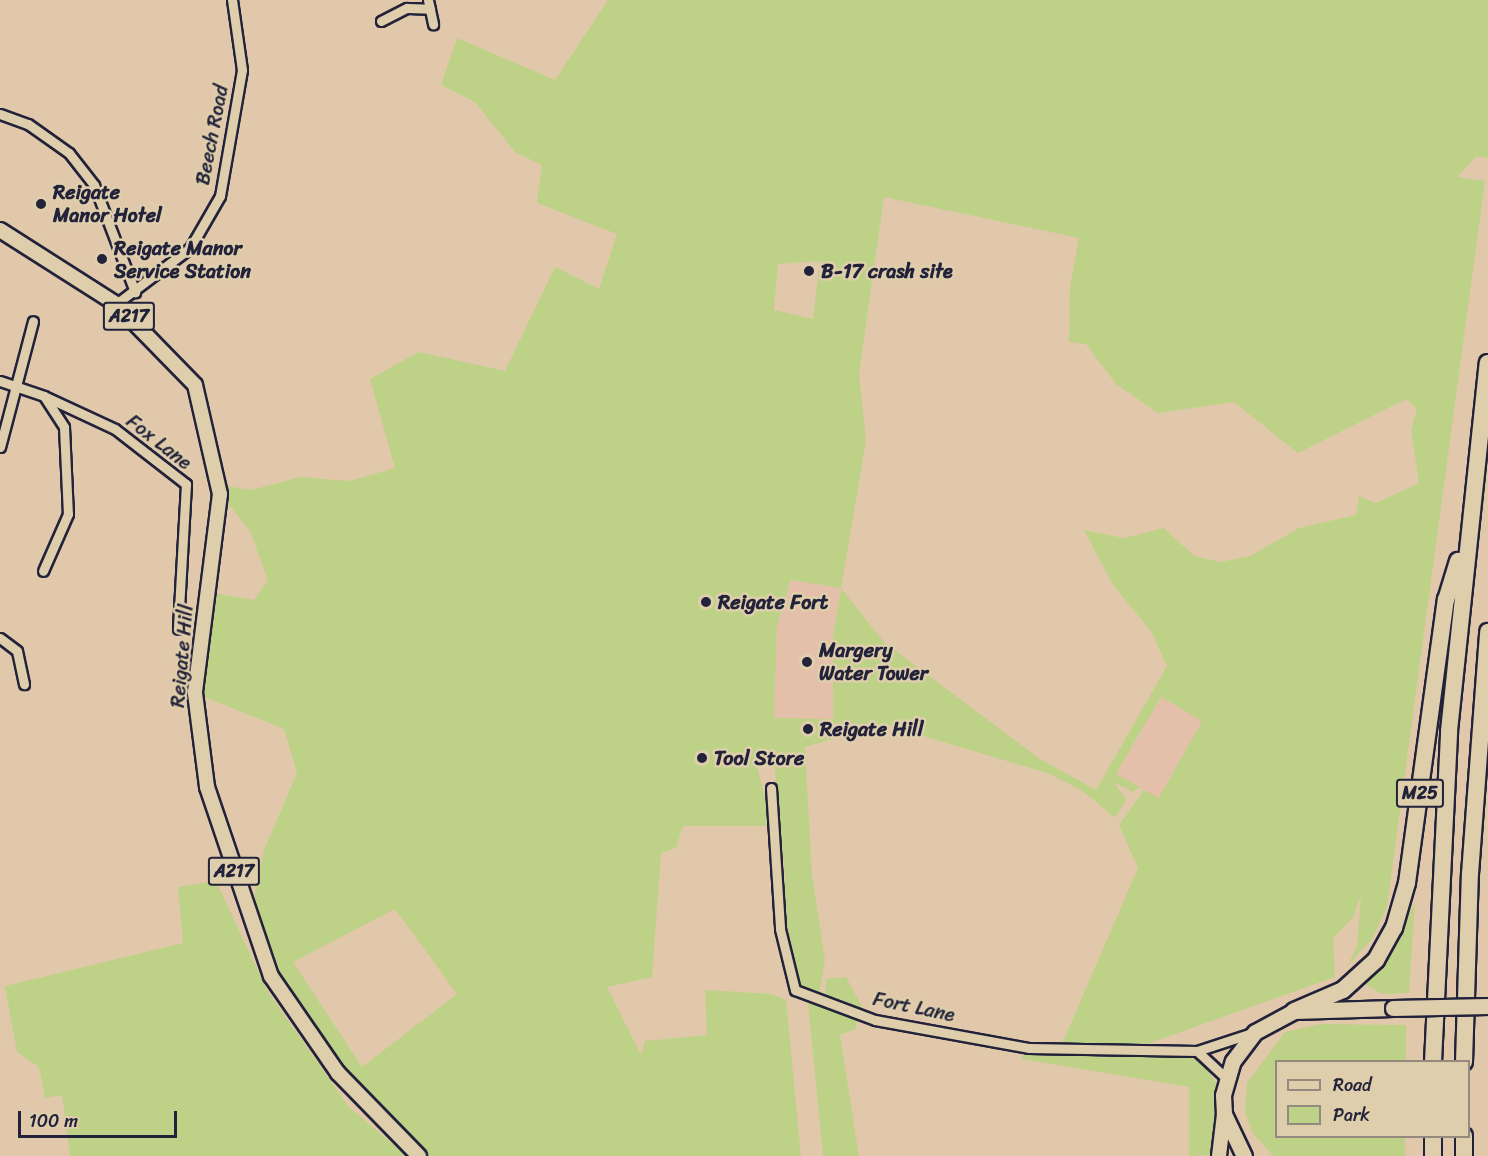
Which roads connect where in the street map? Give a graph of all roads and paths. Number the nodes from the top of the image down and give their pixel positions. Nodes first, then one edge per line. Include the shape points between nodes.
1 (232, 0) edge
2 (429, 4) edge
3 (381, 21) dead end
4 (433, 24) dead end
5 (0, 114) edge
6 (0, 230) edge
7 (135, 292) junction
8 (116, 304) junction
9 (33, 321) dead end
10 (1488, 363) edge
11 (0, 381) edge
12 (15, 385) junction
13 (44, 396) junction
14 (0, 447) edge
15 (1468, 526) junction
16 (43, 571) dead end
17 (178, 629) dead end
18 (1488, 632) edge
19 (0, 638) edge
20 (24, 684) dead end
21 (771, 788) dead end
22 (1488, 1006) edge
23 (1294, 1011) junction
24 (1255, 1032) junction
25 (1197, 1051) junction
26 (1433, 1060) edge
27 (1464, 1060) edge
28 (1226, 1078) junction
29 (1224, 1114) junction
30 (1433, 1138) edge
31 (1464, 1138) edge
32 (418, 1156) edge
33 (1220, 1156) edge
34 (1244, 1156) edge
35 (1433, 1156) edge
36 (1464, 1156) edge

1 - 7 street, Beech Road via 242,70 220,196 190,248
2 - 3 street via 407,8
2 - 4 street
5 - 7 street via 28,124 69,153 94,185
6 - 8 main road, Reigate Hill / A217
7 - 8 street, Beech Road
8 - 32 main road, Reigate Hill / A217 via 195,385 212,442 220,494 195,693 197,727 207,787 249,921 272,976 309,1036 368,1107
9 - 12 street
10 - 15 highway, M25
11 - 12 street
12 - 13 street
12 - 14 street
13 - 16 street via 64,427 70,500 64,528
13 - 17 street, Fox Lane via 115,429 186,484
15 - 23 highway, M25 via 1446,600 1412,852 1394,928 1376,960 1343,990
15 - 26 highway, M25 via 1441,850
18 - 27 highway, M25 via 1470,874
19 - 20 street via 17,651
21 - 25 street, Fort Lane via 780,929 795,990 875,1020 1029,1048
22 - 23 highway, bridge
23 - 24 highway
24 - 25 street, Fort Lane
24 - 28 highway
25 - 28 street
28 - 29 highway
29 - 33 main road
29 - 34 highway
30 - 35 highway
31 - 36 highway

